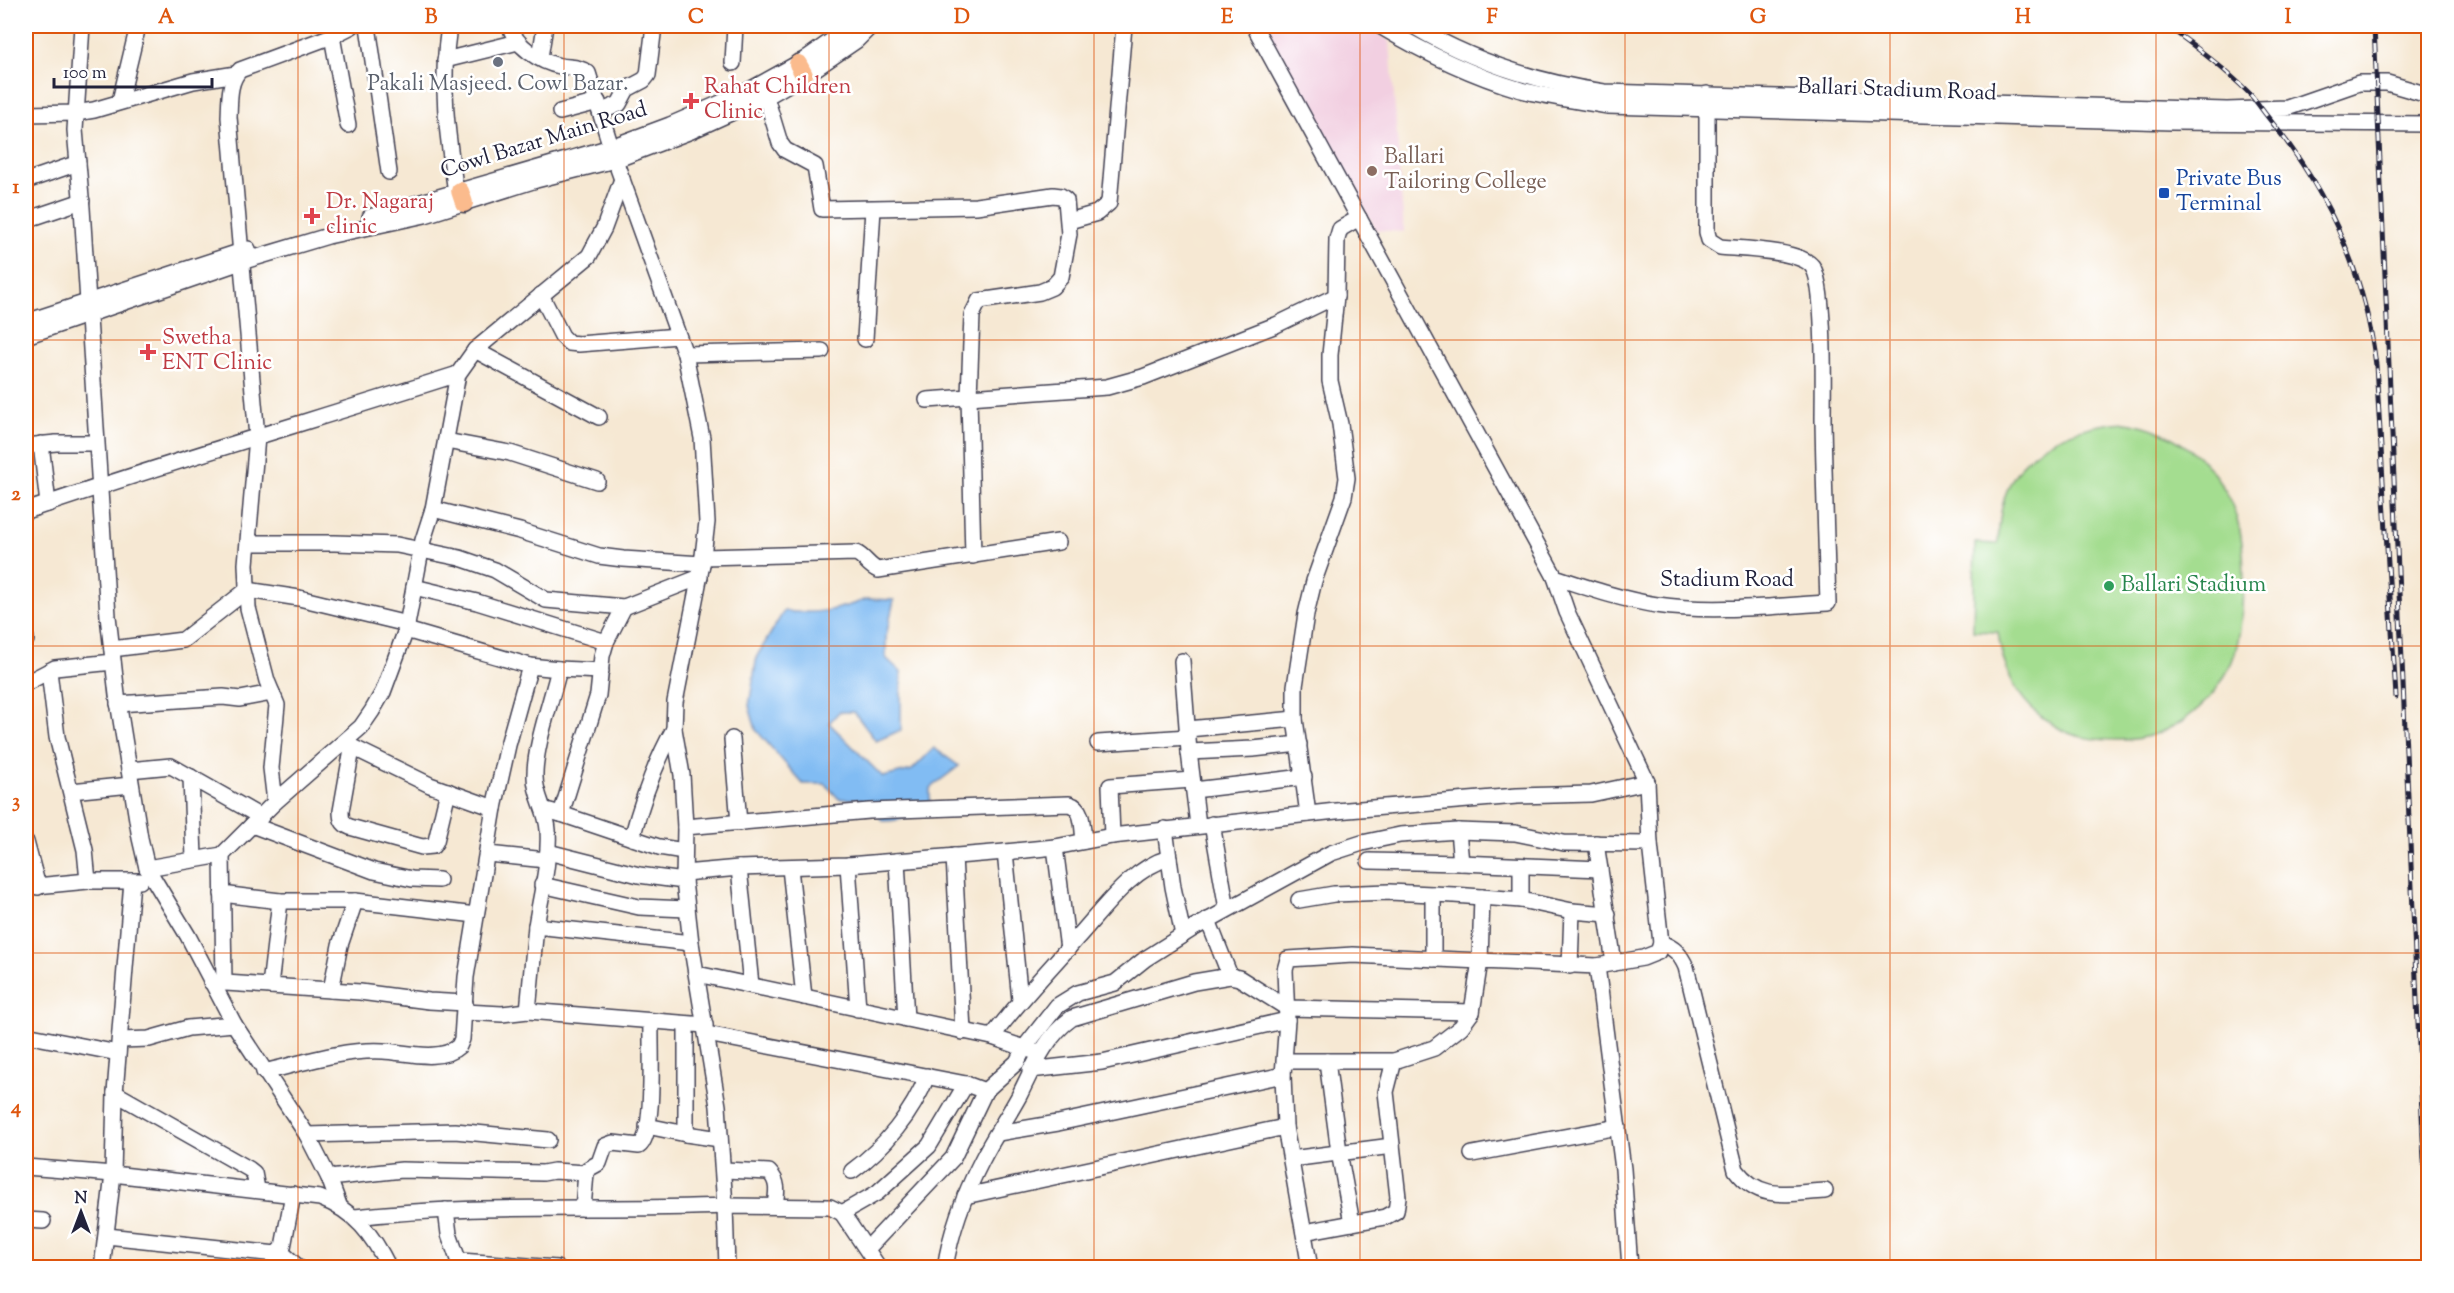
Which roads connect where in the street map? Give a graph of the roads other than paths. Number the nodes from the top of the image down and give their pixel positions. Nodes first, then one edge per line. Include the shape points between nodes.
1 (82, 26) edge
2 (138, 26) edge
3 (352, 26) edge
4 (368, 26) edge
5 (449, 26) edge
6 (510, 26) edge
7 (545, 26) edge
8 (654, 26) edge
9 (734, 26) edge
10 (852, 26) edge
11 (871, 26) edge
12 (1124, 26) edge
13 (1254, 26) edge
14 (1381, 26) edge
15 (1413, 26) edge
16 (332, 36) junction
17 (518, 42) junction
18 (540, 57) junction
19 (445, 60) junction
20 (733, 63) dead end
21 (801, 69) junction
22 (236, 74) junction
23 (2428, 95) edge
24 (766, 97) junction
25 (120, 101) junction
26 (1707, 102) junction
27 (599, 107) junction
28 (560, 112) dead end
29 (76, 113) junction
30 (26, 114) edge
31 (2173, 115) junction
32 (2428, 124) edge
33 (348, 125) dead end
34 (613, 154) junction
35 (78, 163) junction
36 (389, 172) dead end
37 (622, 179) junction
38 (26, 181) edge
39 (460, 196) junction
40 (82, 201) junction
41 (873, 209) junction
42 (26, 220) edge
43 (1069, 221) junction
44 (1351, 222) junction
45 (241, 256) junction
46 (541, 295) junction
47 (1336, 296) junction
48 (87, 308) junction
49 (26, 322) edge
50 (26, 336) edge
51 (678, 336) junction
52 (865, 339) dead end
53 (475, 350) junction
54 (822, 351) dead end
55 (685, 354) junction
56 (459, 374) junction
57 (969, 397) junction
58 (927, 400) dead end
59 (599, 417) dead end
60 (257, 437) junction
61 (446, 441) junction
62 (96, 443) junction
63 (33, 445) edge
64 (597, 481) dead end
65 (99, 486) junction
66 (48, 504) junction
67 (433, 508) junction
68 (26, 511) edge
69 (1058, 542) dead end
70 (249, 543) junction
71 (421, 551) junction
72 (973, 556) junction
73 (702, 566) junction
74 (1555, 577) junction
75 (414, 587) junction
76 (247, 590) junction
77 (624, 607) junction
78 (406, 627) junction
79 (606, 642) junction
80 (113, 656) junction
81 (1182, 661) dead end
82 (530, 666) junction
83 (560, 669) junction
84 (601, 670) junction
85 (49, 671) junction
86 (26, 684) edge
87 (272, 693) junction
88 (118, 704) junction
89 (1295, 719) junction
90 (674, 729) junction
91 (732, 739) dead end
92 (1188, 739) junction
93 (1098, 743) dead end
94 (1299, 744) junction
95 (348, 745) junction
96 (191, 777) junction
97 (1304, 777) junction
98 (130, 778) junction
99 (1647, 782) junction
100 (1193, 785) junction
101 (71, 791) junction
102 (448, 791) junction
103 (275, 802) junction
104 (494, 808) junction
105 (546, 810) junction
106 (561, 814) junction
107 (1308, 814) junction
108 (256, 821) junction
109 (739, 823) junction
110 (1205, 825) junction
111 (685, 827) junction
112 (1165, 829) junction
113 (1458, 831) junction
114 (1112, 836) junction
115 (632, 838) junction
116 (1084, 841) junction
117 (26, 842) edge
118 (1596, 843) junction
119 (1650, 844) junction
120 (1055, 847) junction
121 (684, 851) junction
122 (1005, 852) junction
123 (488, 854) junction
124 (222, 855) junction
125 (547, 856) junction
126 (954, 856) junction
127 (194, 858) junction
128 (1169, 858) junction
129 (897, 861) junction
130 (1369, 861) dead end
131 (1461, 863) junction
132 (848, 865) junction
133 (1521, 867) junction
134 (739, 868) junction
135 (790, 868) junction
136 (1600, 869) junction
137 (151, 874) junction
138 (684, 877) junction
139 (438, 880) dead end
140 (88, 881) junction
141 (132, 881) junction
142 (542, 885) junction
143 (32, 887) edge
144 (222, 894) junction
145 (1433, 894) junction
146 (1482, 897) junction
147 (1299, 900) dead end
148 (1521, 900) junction
149 (280, 901) junction
150 (355, 901) junction
151 (687, 909) junction
152 (1227, 909) junction
153 (1572, 911) junction
154 (1608, 914) junction
155 (476, 915) junction
156 (1208, 920) junction
157 (536, 926) junction
158 (1183, 935) junction
159 (691, 943) junction
160 (1068, 949) junction
161 (1652, 952) junction
162 (1433, 959) junction
163 (1480, 961) junction
164 (1614, 963) junction
165 (1570, 966) junction
166 (1597, 966) junction
167 (697, 974) junction
168 (1230, 976) junction
169 (218, 982) junction
170 (750, 985) junction
171 (270, 986) junction
172 (331, 990) junction
173 (804, 997) junction
174 (1020, 1000) junction
175 (465, 1008) junction
176 (858, 1009) junction
177 (528, 1011) junction
178 (1472, 1012) junction
179 (1287, 1014) junction
180 (906, 1019) junction
181 (651, 1022) junction
182 (234, 1024) junction
183 (686, 1024) junction
184 (706, 1030) junction
185 (963, 1032) junction
186 (26, 1035) edge
187 (992, 1037) junction
188 (119, 1046) junction
189 (1024, 1048) junction
190 (1041, 1053) junction
191 (1328, 1061) junction
192 (1394, 1061) junction
193 (1284, 1068) junction
194 (1030, 1070) junction
195 (264, 1071) junction
196 (927, 1076) junction
197 (966, 1084) junction
198 (985, 1091) junction
199 (115, 1093) junction
200 (647, 1126) junction
201 (1285, 1127) junction
202 (1618, 1127) junction
203 (998, 1133) junction
204 (686, 1134) junction
205 (307, 1136) junction
206 (720, 1139) junction
207 (548, 1140) dead end
208 (1392, 1146) junction
209 (1339, 1152) junction
210 (1472, 1154) dead end
211 (1291, 1159) junction
212 (26, 1167) edge
213 (724, 1170) junction
214 (852, 1171) dead end
215 (586, 1173) junction
216 (113, 1174) junction
217 (329, 1178) junction
218 (257, 1190) junction
219 (1825, 1191) dead end
220 (293, 1194) junction
221 (965, 1196) junction
222 (339, 1205) junction
223 (775, 1205) junction
224 (725, 1206) junction
225 (583, 1208) junction
226 (446, 1210) junction
227 (842, 1213) junction
228 (355, 1217) junction
229 (26, 1220) edge
230 (43, 1221) dead end
231 (1352, 1223) junction
232 (1304, 1232) junction
233 (107, 1236) junction
234 (867, 1249) junction
235 (281, 1252) junction
236 (460, 1264) edge
237 (102, 1268) edge
238 (300, 1268) edge
239 (389, 1268) edge
240 (557, 1268) edge
241 (727, 1268) edge
242 (879, 1268) edge
243 (945, 1268) edge
244 (1311, 1268) edge
245 (1630, 1268) edge

1 - 29 street
2 - 25 street
3 - 16 street
4 - 36 street
5 - 19 street
6 - 17 street
7 - 18 street
8 - 27 street via 648,75 627,89 619,104
9 - 20 street
10 - 21 street, Cowl Bazar Main Road
11 - 21 street via 857,39
12 - 43 street via 1109,203 1097,213
13 - 44 street
14 - 26 street, Ballari Stadium Road via 1461,69 1523,90 1607,106
15 - 26 street, Ballari Stadium Road via 1473,57 1547,81 1604,92
16 - 22 street
16 - 33 street
17 - 18 street
17 - 19 street
18 - 27 street via 588,73
19 - 39 street via 444,108
21 - 24 street
21 - 34 street, Cowl Bazar Main Road
22 - 25 street
22 - 45 street via 229,117
23 - 31 street, Ballari Stadium Road via 2387,83 2359,83 2287,108
24 - 34 street via 691,131
24 - 41 street via 784,150 815,166 822,209
25 - 29 street
26 - 31 street, Ballari Stadium Road
26 - 74 street, Stadium Road via 1709,240 1720,247 1799,257 1812,266 1818,280 1824,367 1828,603 1731,608 1658,605
27 - 28 street
27 - 34 street
29 - 30 street
29 - 35 street
31 - 32 street, Ballari Stadium Road
34 - 37 street
34 - 39 street, Cowl Bazar Main Road
35 - 38 street
35 - 40 street
37 - 46 street via 589,256
37 - 51 street
39 - 45 street, Cowl Bazar Main Road via 425,215
40 - 42 street
40 - 48 street
41 - 43 street via 976,206 1053,195 1066,200
41 - 52 street
43 - 57 street via 1064,266 1052,287 979,302 972,315
44 - 47 street via 1335,250
44 - 74 street
45 - 48 street, Cowl Bazar Main Road
45 - 60 street
46 - 51 street via 569,343
46 - 53 street
47 - 57 street via 1276,325 1134,380 1107,387
47 - 89 street via 1330,381 1347,478 1306,614 1295,686
48 - 49 street
48 - 50 street
48 - 62 street
51 - 55 street
53 - 56 street
53 - 59 street
54 - 55 street
55 - 73 street via 702,438 707,522
56 - 60 street
56 - 61 street
57 - 58 street
57 - 72 street
60 - 65 street
60 - 70 street
61 - 64 street via 510,453
61 - 67 street
62 - 63 street
62 - 65 street
63 - 66 street
65 - 66 street
65 - 80 street
66 - 68 street
67 - 71 street
67 - 73 street via 599,556
69 - 72 street
70 - 71 street via 345,543
70 - 76 street
71 - 75 street
71 - 77 street via 495,570 546,600
72 - 73 street via 878,570 856,553
73 - 77 street
73 - 90 street via 675,702
74 - 99 street via 1567,612
75 - 78 street
75 - 79 street
76 - 78 street via 299,598
76 - 80 street via 183,640
76 - 87 street via 248,608
77 - 79 street
78 - 82 street
78 - 95 street via 383,692
79 - 84 street
80 - 85 street
80 - 88 street
81 - 92 street
82 - 83 street
82 - 104 street
83 - 84 street
83 - 105 street via 536,760 537,793
84 - 106 street via 598,695
85 - 86 street
85 - 101 street via 57,736
87 - 88 street via 240,699
87 - 103 street via 277,705 271,768
88 - 98 street
89 - 92 street
89 - 94 street
90 - 111 street
90 - 115 street via 648,785
91 - 109 street
92 - 93 street
92 - 94 street via 1253,749
92 - 100 street
94 - 97 street
95 - 102 street
95 - 102 street via 340,819 350,828 422,847 433,846
95 - 103 street
96 - 98 street via 171,766
96 - 108 street
96 - 127 street
97 - 100 street
97 - 107 street
98 - 101 street
98 - 137 street
99 - 107 street via 1591,794 1462,800
99 - 119 street
100 - 110 street
100 - 114 street via 1110,786
101 - 140 street
102 - 104 street
103 - 108 street
104 - 123 street
105 - 106 street
105 - 125 street
106 - 115 street
107 - 110 street
108 - 124 street
108 - 139 street via 374,870 412,879
109 - 111 street
109 - 116 street via 869,811 1069,804 1080,812
110 - 112 street
110 - 152 street
111 - 121 street
112 - 114 street
112 - 128 street
113 - 118 street
113 - 131 street
113 - 152 street via 1400,835 1331,853
114 - 116 street
115 - 121 street
116 - 120 street
117 - 143 street
118 - 119 street
118 - 136 street
119 - 161 street
120 - 122 street
120 - 160 street
121 - 138 street
122 - 126 street
122 - 174 street
123 - 125 street
123 - 155 street
124 - 127 street
124 - 144 street
125 - 138 street via 639,875
125 - 142 street
126 - 129 street
126 - 185 street
127 - 137 street
128 - 158 street
128 - 160 street via 1142,871 1122,889
129 - 132 street
129 - 180 street
130 - 131 street
131 - 133 street
132 - 135 street
132 - 176 street
133 - 136 street
133 - 148 street
134 - 135 street
134 - 138 street
134 - 170 street
135 - 173 street
136 - 154 street
137 - 141 street
137 - 169 street
138 - 151 street
140 - 141 street
140 - 143 street
141 - 188 street
142 - 151 street via 639,907
142 - 157 street
144 - 149 street
144 - 169 street
145 - 146 street
145 - 147 street via 1334,894
145 - 162 street
146 - 148 street
146 - 163 street
148 - 153 street
149 - 150 street
149 - 171 street
150 - 155 street
150 - 172 street via 340,945
151 - 159 street
152 - 156 street
153 - 154 street
153 - 165 street
154 - 164 street
155 - 175 street
156 - 158 street
156 - 168 street
157 - 159 street
157 - 177 street
158 - 189 street via 1115,983 1068,998 1049,1014
159 - 167 street
160 - 174 street
161 - 164 street
161 - 219 street via 1672,947 1686,967 1736,1170 1745,1182 1772,1194
162 - 163 street
162 - 179 street via 1293,957 1286,963
163 - 165 street
163 - 178 street
164 - 166 street
165 - 166 street
166 - 202 street
167 - 170 street
167 - 184 street
168 - 179 street via 1239,978
168 - 190 street via 1194,982 1072,1018
169 - 171 street
169 - 182 street
170 - 173 street
171 - 172 street
172 - 175 street
173 - 176 street
174 - 187 street
175 - 177 street via 502,1014
175 - 195 street via 459,1046 446,1054 379,1051
176 - 180 street
177 - 181 street
178 - 179 street
178 - 192 street via 1461,1027 1434,1048
179 - 193 street
179 - 194 street via 1102,1062
180 - 185 street
181 - 183 street
181 - 200 street
182 - 188 street via 188,1028
182 - 195 street
183 - 184 street
183 - 204 street
184 - 196 street
184 - 206 street
185 - 187 street
186 - 188 street
187 - 189 street
188 - 199 street
189 - 190 street
189 - 198 street via 1017,1062
190 - 194 street
191 - 192 street
191 - 193 street
191 - 209 street
192 - 208 street via 1386,1092
193 - 201 street
193 - 203 street via 1058,1123
194 - 203 street
195 - 205 street
196 - 197 street
196 - 214 street via 914,1106 869,1159
197 - 198 street
197 - 227 street via 929,1146 877,1193
198 - 234 street via 953,1158
199 - 216 street
199 - 218 street via 249,1169 254,1173
200 - 204 street
200 - 215 street via 643,1144 607,1143 599,1163
201 - 211 street
201 - 221 street
202 - 210 street
202 - 245 street
203 - 221 street
204 - 206 street
205 - 207 street via 455,1131
205 - 217 street
206 - 213 street
208 - 209 street
208 - 231 street via 1396,1211 1386,1217
209 - 211 street
209 - 231 street
211 - 232 street
212 - 216 street
213 - 223 street via 769,1172 776,1181
213 - 224 street
215 - 217 street via 402,1170
215 - 225 street
216 - 218 street
216 - 233 street
217 - 222 street
218 - 220 street
220 - 222 street
220 - 235 street
221 - 243 street
222 - 228 street
223 - 224 street
223 - 227 street via 830,1207
224 - 225 street
224 - 241 street
225 - 226 street
226 - 228 street
226 - 236 street via 449,1234
227 - 234 street
228 - 239 street
229 - 230 street
231 - 232 street
232 - 244 street
233 - 235 street
233 - 237 street
234 - 242 street
235 - 238 street
236 - 240 street

